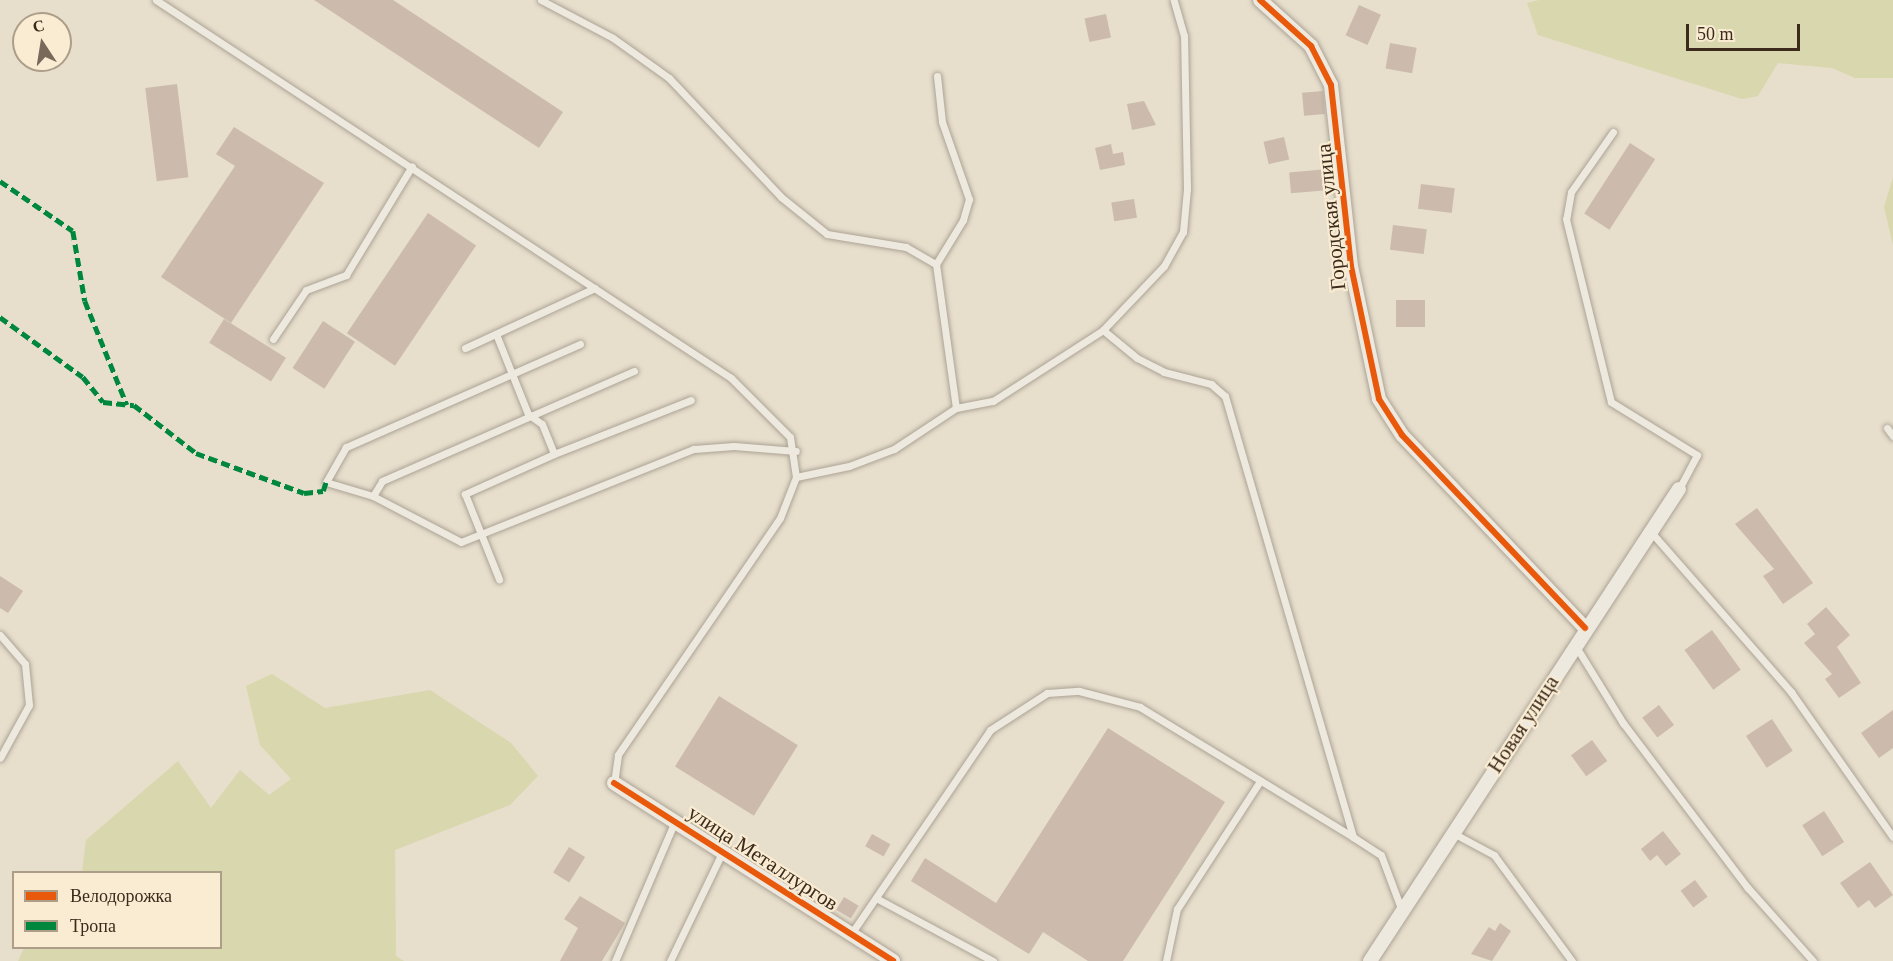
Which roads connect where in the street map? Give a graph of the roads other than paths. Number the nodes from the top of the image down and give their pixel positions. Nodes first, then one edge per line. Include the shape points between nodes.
1 (156, 0) edge
2 (541, 0) edge
3 (1174, 0) edge
4 (1260, 0) edge
5 (937, 76) dead end
6 (1613, 132) dead end
7 (412, 166) junction
8 (936, 264) junction
9 (595, 288) junction
10 (1103, 330) junction
11 (495, 334) junction
12 (273, 339) dead end
13 (580, 344) dead end
14 (465, 348) dead end
15 (634, 371) dead end
16 (511, 373) junction
17 (692, 400) dead end
18 (956, 408) junction
19 (528, 414) junction
20 (1887, 428) dead end
21 (1893, 436) edge
22 (796, 451) junction
23 (554, 454) junction
24 (796, 477) junction
25 (1679, 489) joint
26 (373, 496) junction
27 (1651, 532) junction
28 (481, 534) junction
29 (499, 579) dead end
30 (1585, 628) junction
31 (0, 635) edge
32 (1574, 643) junction
33 (0, 758) edge
34 (1260, 781) junction
35 (614, 783) joint
36 (675, 821) junction
37 (1453, 833) junction
38 (1353, 837) junction
39 (1893, 837) edge
40 (723, 851) junction
41 (876, 898) junction
42 (1402, 911) junction
43 (851, 934) junction
44 (875, 956) edge
45 (615, 961) edge
46 (670, 961) edge
47 (893, 961) edge
48 (993, 961) edge
49 (1166, 961) edge
50 (1371, 961) edge
51 (1572, 961) edge
52 (1813, 961) edge

1 - 7 lane
2 - 8 lane via 613,38 669,78 781,197 826,234 906,247
3 - 10 lane via 1184,36 1186,74 1183,232 1164,266
4 - 30 street, Городская улица via 1311,46 1331,85 1351,266 1379,399 1402,435
5 - 8 lane via 942,122 969,199 963,220
6 - 25 lane via 1572,192 1566,219 1611,402 1697,455
7 - 9 lane
7 - 12 lane via 346,274 306,290
8 - 18 lane
9 - 11 lane
9 - 22 lane via 730,378 781,425
10 - 18 lane via 993,401
10 - 38 lane via 1137,358 1164,372 1211,384 1225,396
11 - 14 lane
11 - 16 lane
13 - 16 lane
15 - 19 lane
16 - 19 lane
16 - 26 lane via 346,447 326,482
17 - 23 lane
18 - 24 lane via 894,449 849,466
19 - 23 lane via 542,424
19 - 26 lane via 382,481
20 - 21 lane
22 - 24 lane
22 - 28 lane via 694,449
23 - 28 lane via 465,494
24 - 35 lane via 780,518 618,755
25 - 27 street, Новая улица
26 - 28 lane via 461,542
27 - 30 street, Новая улица
27 - 39 lane via 1791,692
28 - 29 lane
30 - 32 street, Новая улица
31 - 33 lane via 25,664 29,705
32 - 37 street, Новая улица
32 - 52 lane via 1623,723 1748,888
34 - 38 lane
34 - 41 lane via 1140,707 1079,691 1047,693 1016,708 990,730
34 - 49 lane via 1177,909
35 - 36 street, улица Металлургов
36 - 40 street, улица Металлургов
36 - 45 lane
37 - 42 street, Новая улица
37 - 51 lane via 1494,855
38 - 42 lane via 1381,855
40 - 43 street, улица Металлургов
40 - 46 lane
41 - 43 lane
41 - 48 lane
42 - 50 street, Новая улица
43 - 44 street, улица Металлургов
44 - 47 street, улица Металлургов

